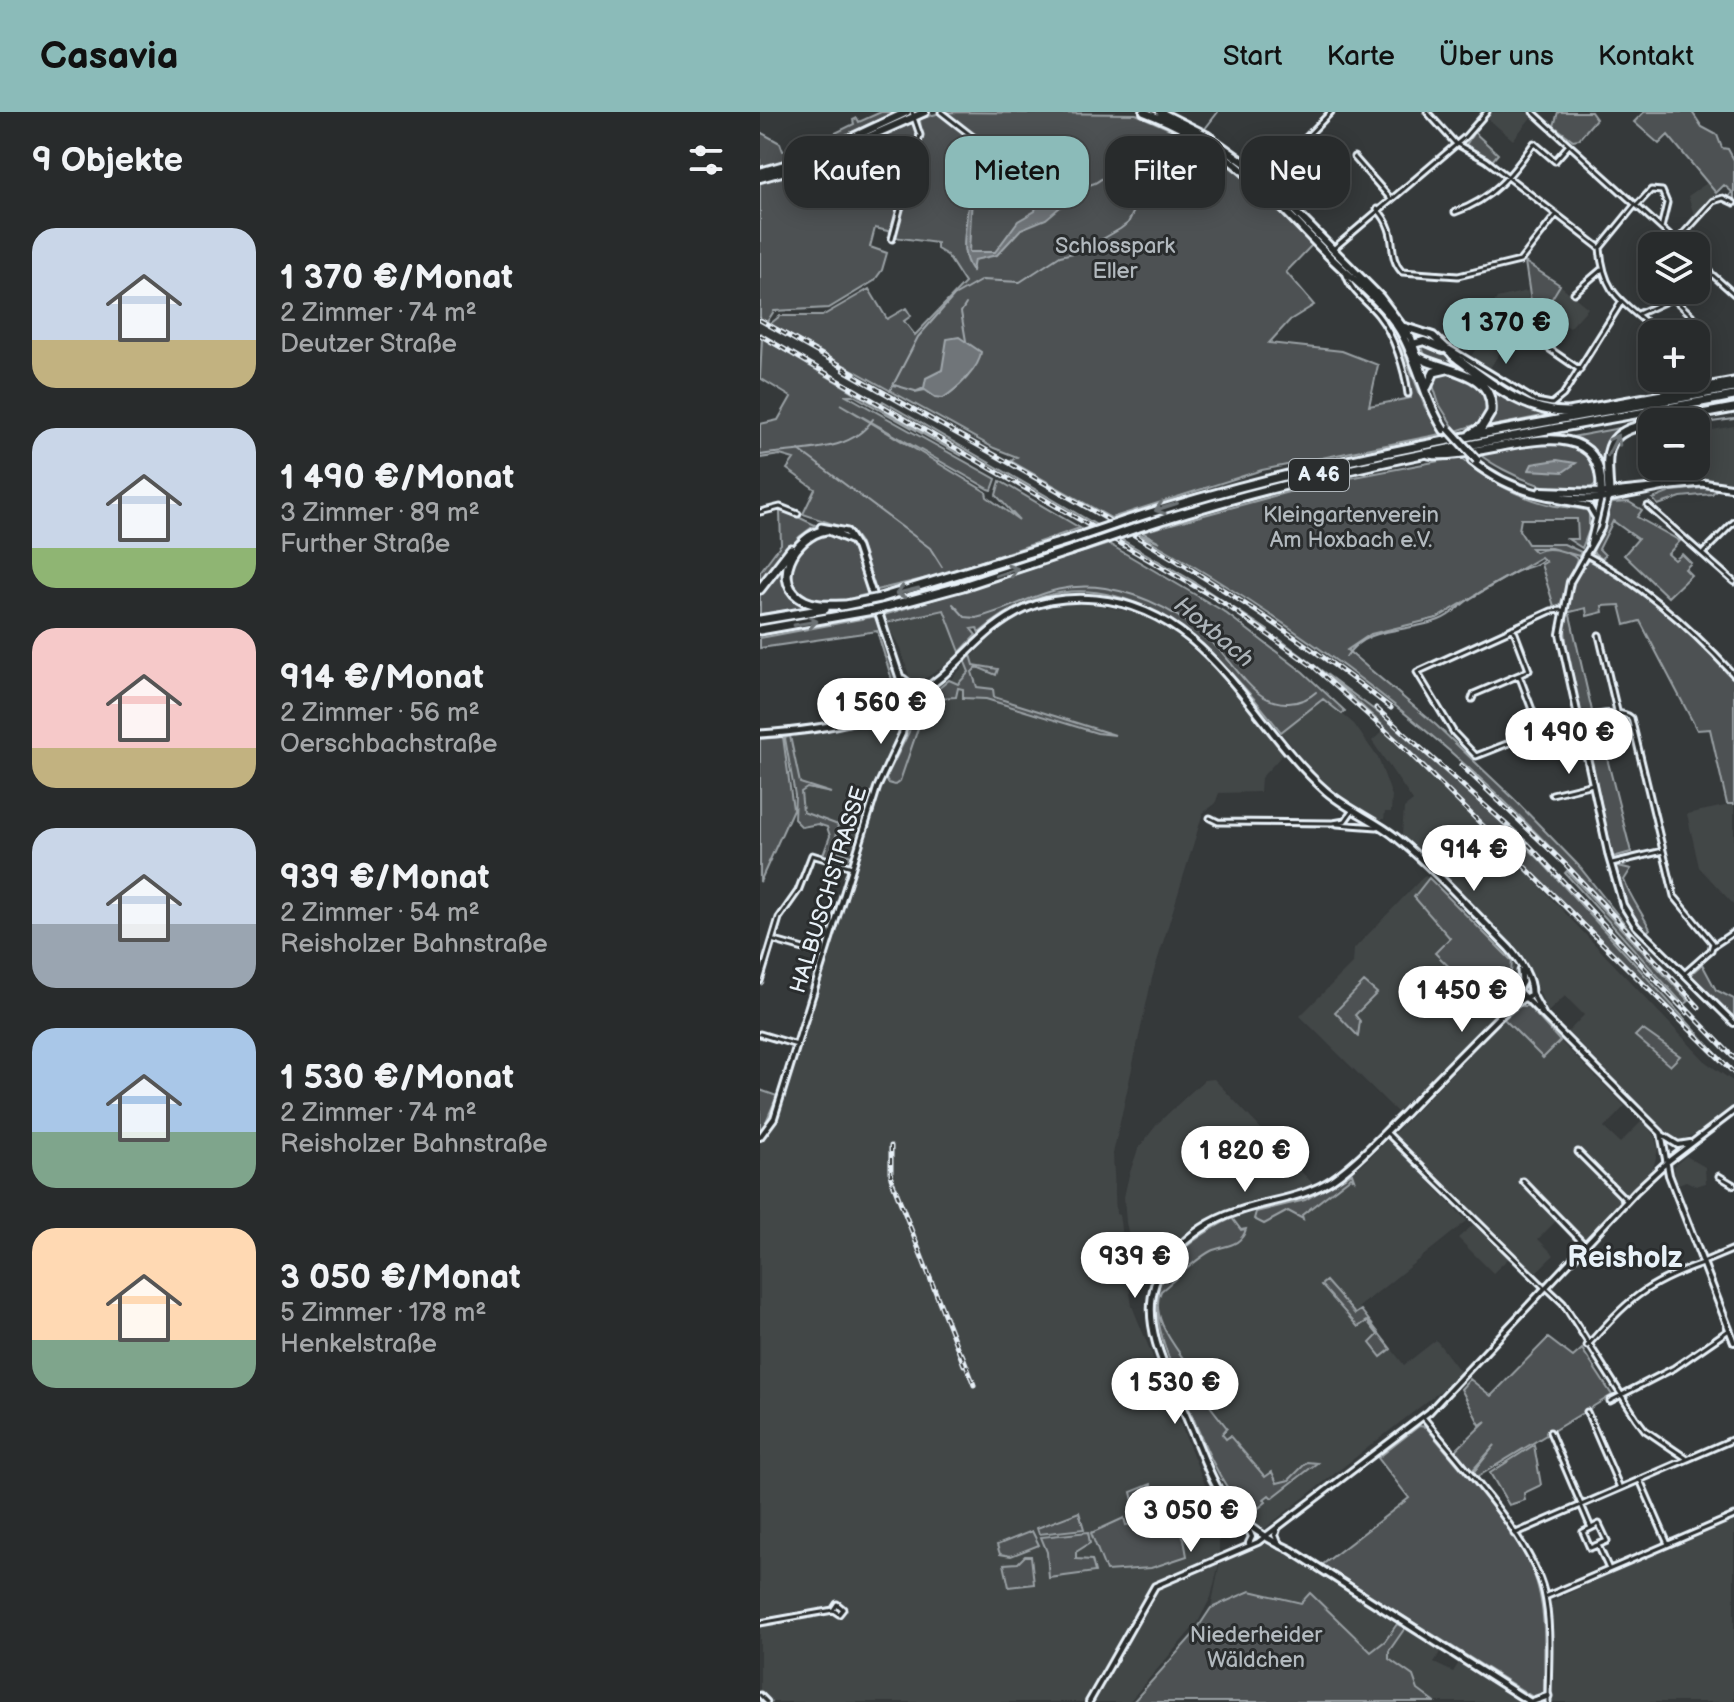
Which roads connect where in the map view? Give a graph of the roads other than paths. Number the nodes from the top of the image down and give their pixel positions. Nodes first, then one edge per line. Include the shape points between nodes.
1 (925, 112) edge
2 (941, 112) edge
3 (1144, 112) edge
4 (1160, 112) edge
5 (1331, 112) edge
6 (1427, 112) edge
7 (1487, 112) edge
8 (1533, 112) edge
9 (911, 113) edge
10 (1196, 132) junction
11 (972, 136) edge
12 (1308, 136) edge
13 (1455, 143) junction
14 (1569, 145) junction
15 (1354, 157) dead end
16 (1241, 165) edge
17 (760, 175) edge
18 (1508, 178) junction
19 (1390, 198) junction
20 (1734, 203) edge
21 (1636, 205) junction
22 (1288, 208) edge
23 (1377, 209) junction
24 (1455, 212) dead end
25 (1556, 215) junction
26 (1661, 228) junction
27 (1665, 232) edge
28 (1685, 232) edge
29 (892, 239) dead end
30 (1600, 248) junction
31 (1329, 252) junction
32 (1601, 270) junction
33 (1710, 273) edge
34 (1356, 282) junction
35 (1574, 293) dead end
36 (1734, 294) edge
37 (1622, 301) junction
38 (1638, 314) junction
39 (1644, 320) edge
40 (1697, 320) edge
41 (1405, 327) junction
42 (1531, 336) dead end
43 (1412, 347) junction
44 (1449, 350) junction
45 (1420, 359) junction
46 (1580, 370) junction
47 (1457, 371) junction
48 (1734, 382) edge
49 (1427, 387) junction
50 (1734, 388) edge
51 (1408, 394) dead end
52 (1734, 396) edge
53 (1734, 408) edge
54 (1569, 412) junction
55 (1710, 412) edge
56 (1551, 422) junction
57 (1638, 426) edge
58 (1446, 430) junction
59 (1463, 438) junction
60 (1422, 453) junction
61 (1475, 460) junction
62 (1734, 488) edge
63 (1605, 497) junction
64 (1555, 499) junction
65 (1648, 506) dead end
66 (760, 512) edge
67 (798, 514) dead end
68 (1597, 520) junction
69 (1734, 522) edge
70 (824, 528) junction
71 (1589, 546) junction
72 (1704, 552) junction
73 (1585, 554) junction
74 (1734, 582) edge
75 (760, 589) edge
76 (844, 605) junction
77 (1562, 610) junction
78 (760, 620) edge
79 (1513, 628) junction
80 (760, 630) edge
81 (1599, 635) dead end
82 (900, 675) junction
83 (1519, 675) junction
84 (1734, 675) edge
85 (928, 688) junction
86 (1472, 699) dead end
87 (908, 702) junction
88 (891, 709) junction
89 (1617, 711) junction
90 (1578, 720) junction
91 (905, 723) junction
92 (1540, 731) junction
93 (760, 734) edge
94 (1593, 784) junction
95 (1552, 794) dead end
96 (1352, 810) junction
97 (1210, 818) dead end
98 (1333, 823) junction
99 (1380, 827) junction
100 (1663, 851) junction
101 (1611, 863) junction
102 (852, 867) junction
103 (1734, 932) edge
104 (773, 940) junction
105 (1713, 946) junction
106 (825, 955) junction
107 (1520, 962) junction
108 (1684, 974) junction
109 (760, 981) edge
110 (1529, 984) junction
111 (1519, 988) junction
112 (1531, 993) junction
113 (1524, 998) junction
114 (1502, 1014) junction
115 (1547, 1019) junction
116 (1734, 1023) edge
117 (760, 1034) edge
118 (797, 1045) junction
119 (1734, 1111) edge
120 (1386, 1132) junction
121 (1661, 1133) junction
122 (762, 1135) edge
123 (1694, 1142) junction
124 (1578, 1152) dead end
125 (1666, 1163) junction
126 (1719, 1176) dead end
127 (1523, 1181) dead end
128 (1734, 1185) edge
129 (1627, 1201) junction
130 (1585, 1245) junction
131 (1734, 1249) edge
132 (1704, 1263) junction
133 (1545, 1288) junction
134 (1734, 1320) edge
135 (1727, 1323) junction
136 (1729, 1330) junction
137 (1734, 1342) edge
138 (1587, 1346) junction
139 (1620, 1396) junction
140 (1610, 1401) dead end
141 (1587, 1412) dead end
142 (1422, 1416) junction
143 (1550, 1432) dead end
144 (1734, 1439) edge
145 (1687, 1459) junction
146 (1640, 1480) junction
147 (1620, 1488) junction
148 (1581, 1505) junction
149 (1734, 1516) edge
150 (1248, 1528) junction
151 (1277, 1528) junction
152 (1591, 1528) junction
153 (1514, 1534) junction
154 (1264, 1538) junction
155 (1668, 1544) junction
156 (1279, 1545) junction
157 (1598, 1545) junction
158 (1245, 1547) junction
159 (1609, 1568) junction
160 (1545, 1597) junction
161 (833, 1610) dead end
162 (760, 1623) edge
163 (760, 1695) edge
164 (1548, 1699) edge
165 (767, 1702) edge
166 (1089, 1702) edge
167 (1530, 1702) edge

1 - 9 main road
2 - 11 street
3 - 10 main road
4 - 10 main road
5 - 12 street
6 - 13 street
7 - 13 street
8 - 14 street
9 - 17 main road via 803,166
9 - 29 street via 920,135
10 - 16 main road
13 - 18 street
13 - 19 street
14 - 18 street via 1555,161 1534,143
14 - 21 street
15 - 19 street
18 - 24 street via 1481,202
18 - 25 street
19 - 23 street
20 - 28 street via 1713,201
21 - 26 street
21 - 26 street via 1651,190 1662,191 1667,203
21 - 30 street
22 - 31 main road
23 - 25 street via 1391,227 1402,272 1453,276 1520,261
23 - 31 street
25 - 30 street
26 - 27 street
30 - 32 street
31 - 34 main road
31 - 34 main road
32 - 35 street
32 - 37 street via 1608,288
33 - 36 street
34 - 41 main road
34 - 43 main road
34 - 51 street via 1381,319
37 - 38 street
37 - 46 street
38 - 39 street
38 - 40 street via 1673,298
41 - 43 main road
41 - 44 main road via 1429,334
42 - 46 street
43 - 44 main road via 1428,342
43 - 45 highway
43 - 58 main road via 1430,405
44 - 46 street via 1536,401 1555,402
44 - 54 highway via 1518,401
45 - 47 highway
45 - 49 main road
47 - 49 highway via 1436,371
47 - 59 highway via 1481,384 1492,404 1485,424
48 - 54 highway
49 - 58 main road
50 - 56 highway, A 46
52 - 60 highway, A 46
53 - 55 highway
54 - 56 highway
56 - 59 highway, A 46
63 -> 57 highway via 1611,442 1623,430
58 - 61 main road, bridge
59 -> 76 highway, A 46, bridge via 1262,479
60 - 63 highway via 1448,455 1571,440 1596,457
80 -> 60 highway, A 46, bridge via 878,609 1267,487
61 - 63 main road via 1541,491
61 - 64 main road via 1510,485
62 - 63 main road via 1702,483
63 - 64 main road
63 - 68 street
63 - 71 street via 1601,528
64 - 68 street via 1589,506
65 - 72 street
66 - 67 street via 780,507
68 - 71 street
69 - 72 street
70 - 75 highway via 800,538
70 - 76 highway via 796,548 787,566 788,580 806,602
70 - 82 main road via 854,543
71 - 73 street
72 - 74 street
73 - 77 street
73 - 84 street via 1636,585
76 - 78 highway, A 46
77 - 79 street
77 - 90 street via 1561,650
79 - 83 street via 1529,670
79 - 92 street via 1417,672 1454,733 1476,756
81 - 89 street
82 - 85 main road via 909,686
82 - 87 main road
83 - 86 street
83 - 92 street
85 - 87 main road
85 - 96 main road via 994,625 1030,607 1080,598 1137,607 1175,627 1201,649 1304,770
87 - 88 main road
87 - 91 street, HALBUSCHSTRASSE
88 - 91 street
88 - 93 main road via 835,725
89 - 90 street
89 - 100 street via 1633,723
90 - 92 street
90 - 94 street
91 - 102 street, HALBUSCHSTRASSE via 881,776
94 - 95 street
94 - 101 street
96 - 98 street via 1345,821
96 - 99 main road
97 - 98 street
98 - 99 street
99 - 107 main road via 1426,865
100 - 101 street
100 - 105 street via 1674,896
101 - 108 street via 1631,920
102 - 104 street via 812,855
102 - 106 street, HALBUSCHSTRASSE
103 - 105 street
104 - 106 street
104 - 109 street
105 - 108 street
106 - 118 street, HALBUSCHSTRASSE
107 - 110 main road
107 - 111 main road
108 - 116 street
110 - 111 main road
110 - 112 main road
111 - 113 main road
111 - 114 main road
112 - 113 main road
112 - 115 street
113 - 114 main road
113 - 115 street
114 - 120 main road
115 - 121 street
117 - 118 street
118 - 122 street, HALBUSCHSTRASSE via 774,1118
119 - 123 street
120 - 133 street
120 - 150 main road via 1323,1185 1237,1211 1201,1229 1167,1260 1151,1288 1150,1315 1158,1348 1219,1493
121 - 123 street via 1678,1145
121 - 125 street
123 - 125 street
124 - 129 street
125 - 129 street
125 - 132 street
126 - 128 street
127 - 130 street
129 - 130 street
130 - 133 street
131 - 132 street
132 - 135 street
132 - 138 street via 1649,1285
133 - 138 street via 1563,1303
133 - 142 street
134 - 135 street
135 - 136 street
136 - 137 street
136 - 139 street via 1674,1368
138 - 139 street
139 - 140 street
139 - 145 street via 1645,1430
141 - 147 street
142 - 151 street
142 - 153 street
143 - 148 street
144 - 145 street
145 - 146 street
146 - 147 street
146 - 155 street
147 - 148 street
148 - 152 street
148 - 153 street
149 - 155 street
150 - 154 main road
150 - 158 street via 1252,1539
151 - 154 street
151 - 156 street
152 - 157 street via 1583,1532 1586,1540 1590,1548
152 - 157 street via 1599,1524 1607,1541
153 - 160 street via 1534,1565
154 - 156 main road
154 - 158 street
155 - 159 street
156 - 167 main road
157 - 159 street
158 - 166 street via 1152,1589
159 - 160 street
160 - 164 street
161 - 162 street
163 - 165 street
164 - 167 main road

